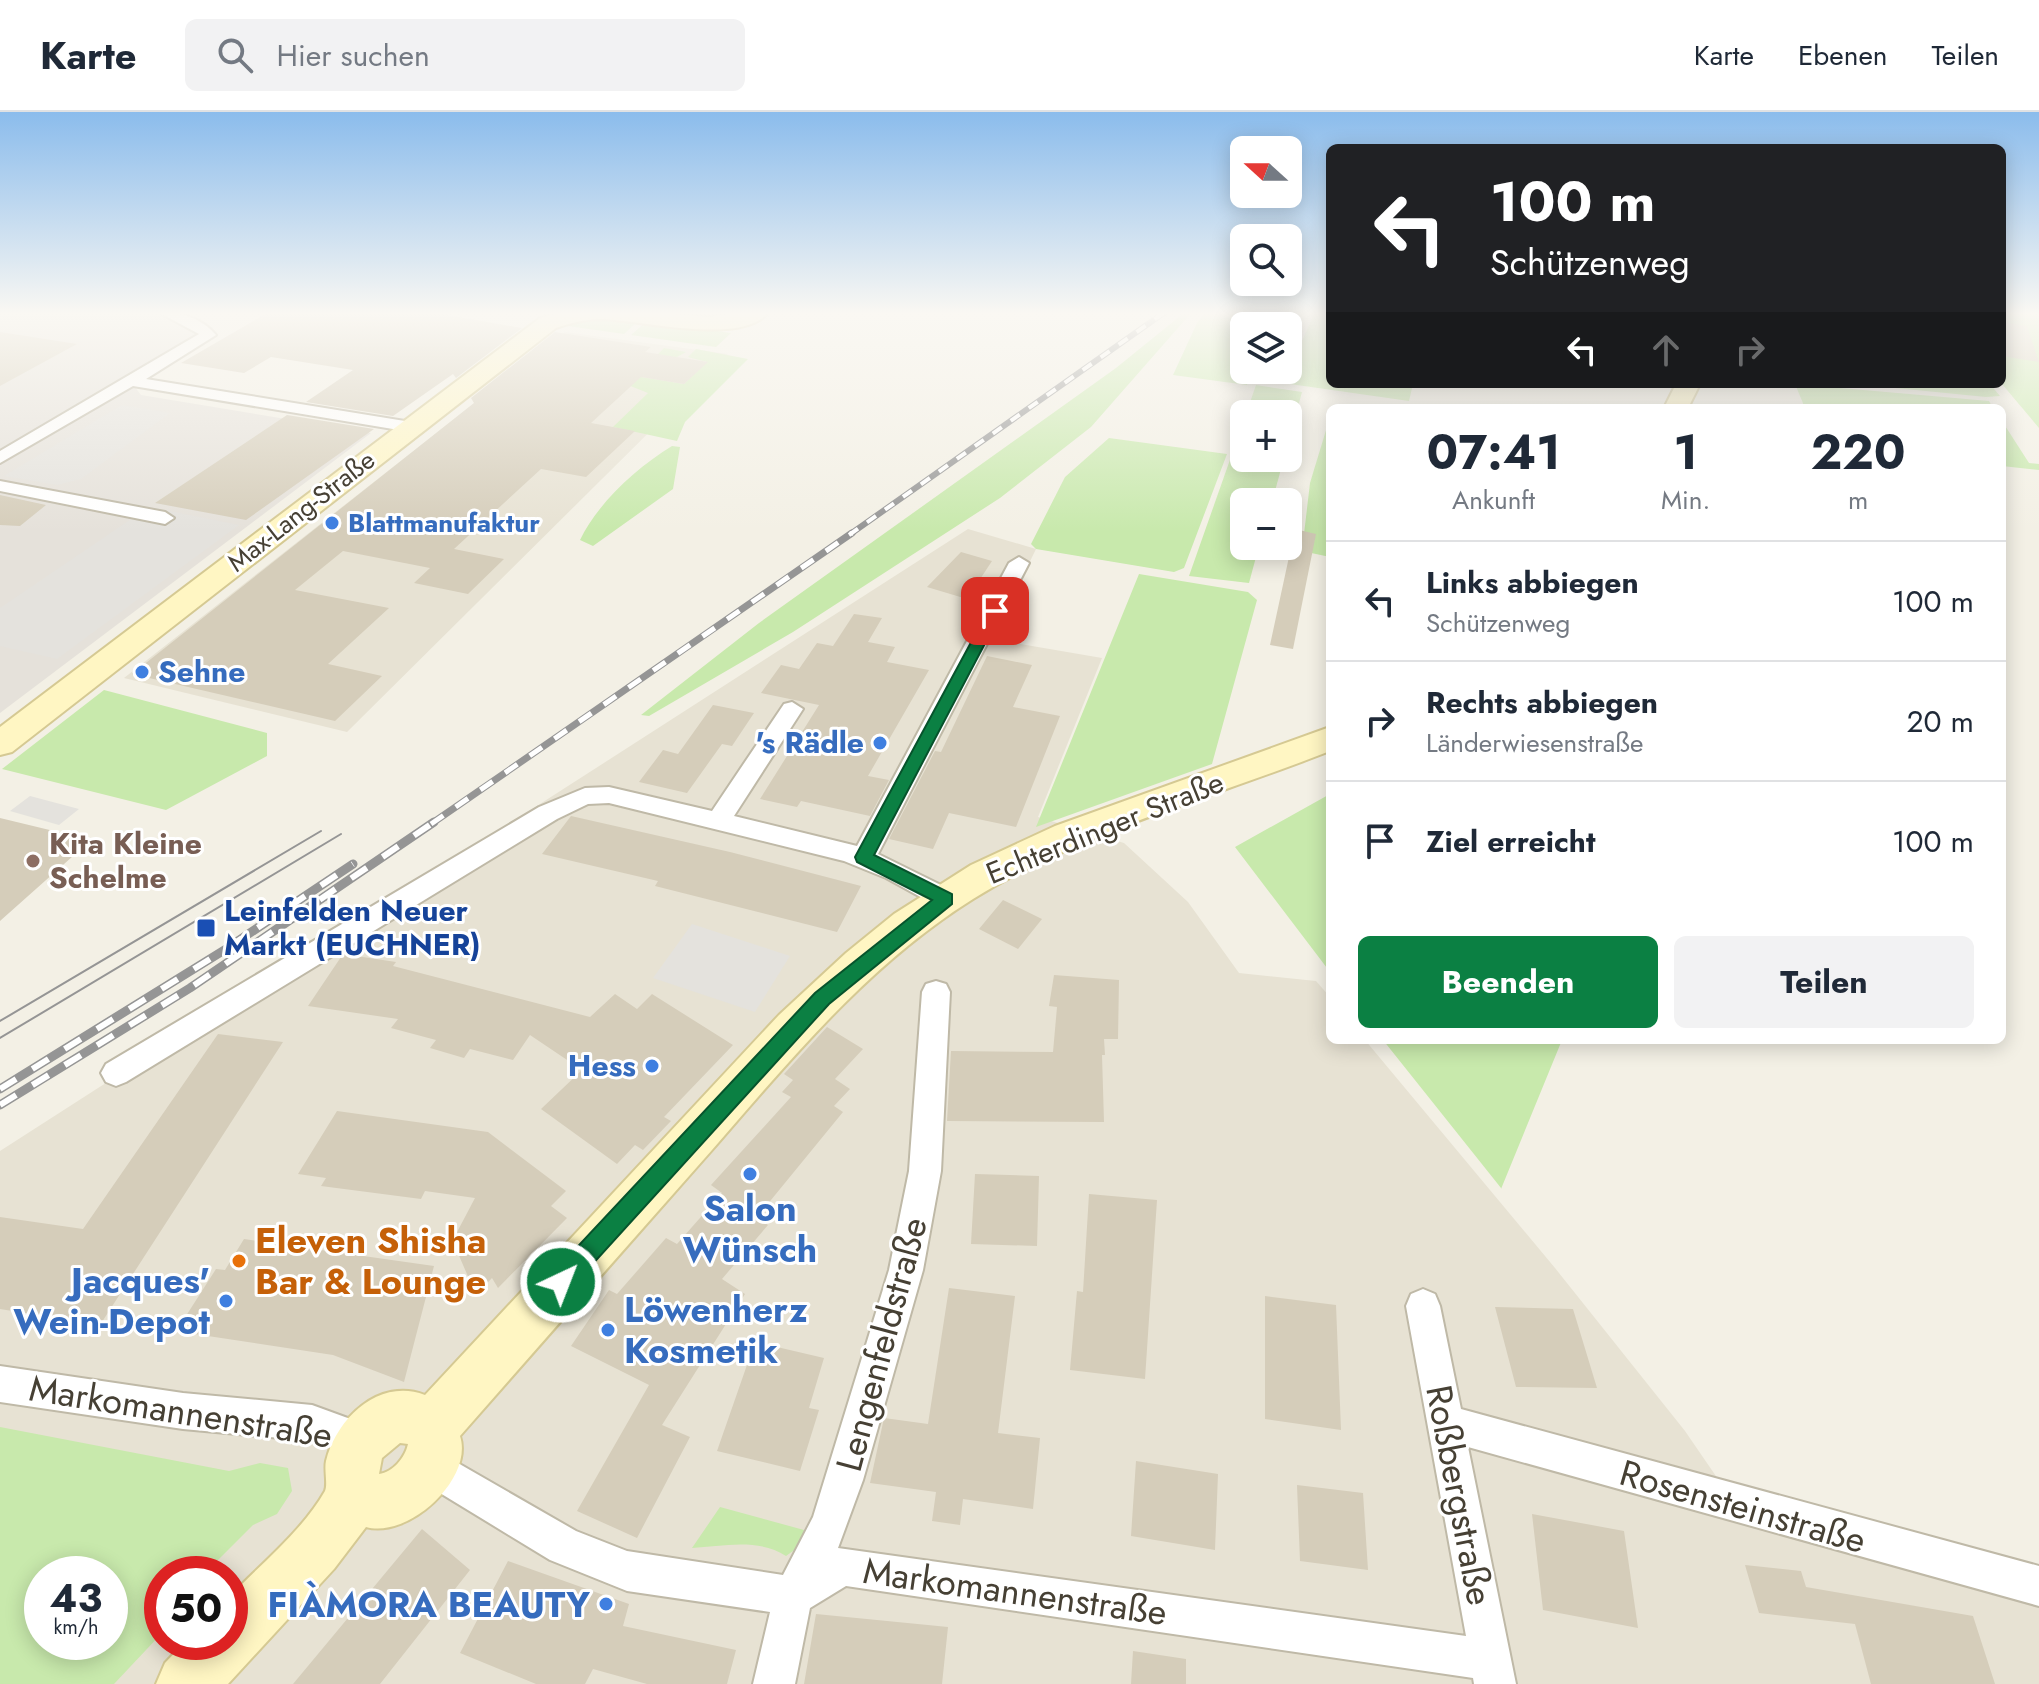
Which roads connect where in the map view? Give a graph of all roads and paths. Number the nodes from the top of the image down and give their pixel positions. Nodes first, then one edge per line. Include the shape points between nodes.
1 (124, 385) edge
2 (158, 385) edge
3 (467, 385) edge
4 (411, 427) junction
5 (0, 458) edge
6 (0, 486) edge
7 (165, 518) dead end
8 (1019, 563) dead end
9 (792, 709) dead end
10 (1326, 740) edge
11 (0, 744) edge
12 (718, 822) junction
13 (864, 857) junction
14 (946, 899) junction
15 (936, 992) dead end
16 (116, 1073) dead end
17 (1423, 1306) dead end
18 (0, 1384) edge
19 (1447, 1423) junction
20 (430, 1447) junction
21 (359, 1467) junction
22 (2039, 1586) edge
23 (793, 1596) junction
24 (248, 1619) edge
25 (209, 1660) edge
26 (1493, 1672) edge
27 (186, 1684) edge
28 (774, 1684) edge

1 - 5 street
2 - 4 street
3 - 4 main road, Max-Lang-Straße
4 - 11 main road, Max-Lang-Straße
6 - 7 street
8 - 13 street
9 - 12 street
10 - 14 main road, Echterdinger Straße via 1058,840
12 - 13 street
12 - 16 street via 609,795 573,800
13 - 14 street
14 - 20 main road, Echterdinger Straße via 822,998
15 - 23 street, Lengenfeldstraße via 925,1171 912,1244 829,1525
17 - 19 street, Roßbergstraße
18 - 21 street, Markomannenstraße via 183,1411 312,1423
19 - 22 street, Rosensteinstraße
19 - 26 street, Roßbergstraße
20 - 21 main road via 423,1420 399,1416 373,1429
20 - 23 street via 564,1546 627,1571
21 - 24 main road via 314,1549
23 - 26 street, Markomannenstraße via 842,1566
23 - 28 street, Lengenfeldstraße
25 - 27 main road

